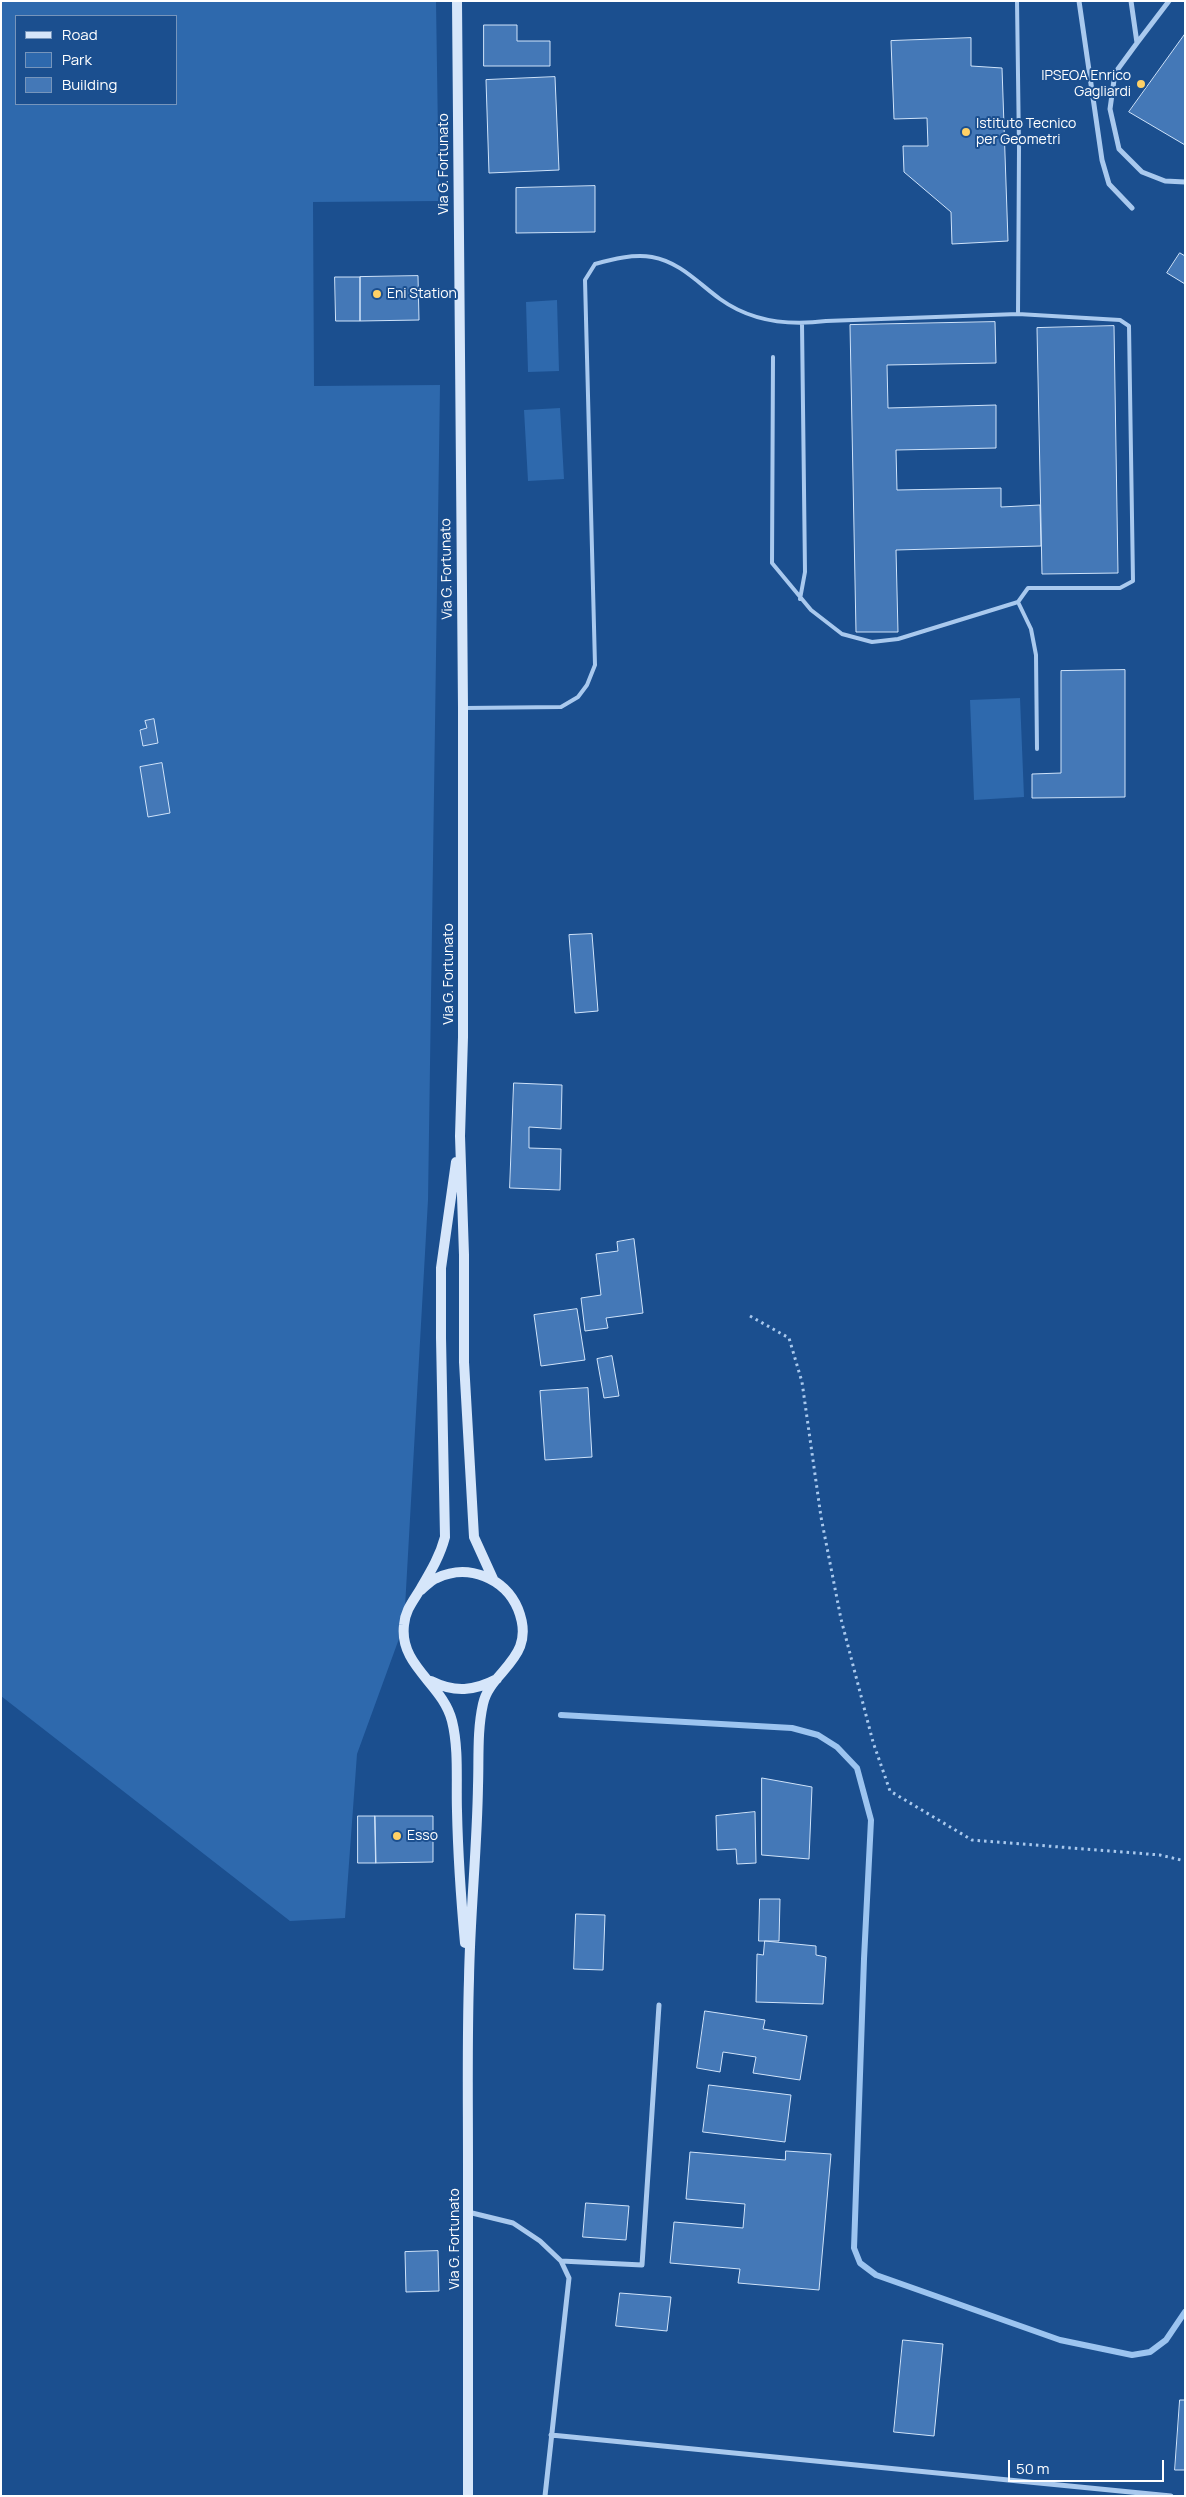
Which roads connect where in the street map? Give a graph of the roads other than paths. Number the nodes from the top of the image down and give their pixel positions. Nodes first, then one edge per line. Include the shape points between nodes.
1 (457, 1) edge
2 (1017, 1) edge
3 (1079, 1) edge
4 (1132, 1) edge
5 (1169, 1) edge
6 (1136, 43) junction
7 (1185, 182) edge
8 (1132, 208) dead end
9 (1018, 314) junction
10 (802, 324) junction
11 (773, 357) dead end
12 (800, 599) junction
13 (1018, 602) junction
14 (462, 708) junction
15 (1036, 749) dead end
16 (460, 1136) junction
17 (494, 1581) junction
18 (420, 1590) junction
19 (498, 1678) junction
20 (427, 1679) junction
21 (468, 1982) junction
22 (659, 2005) dead end
23 (468, 2212) junction
24 (561, 2260) junction
25 (552, 2435) junction
26 (468, 2496) edge
27 (545, 2496) edge
28 (1171, 2496) edge

1 - 14 main road, Via G. Fortunato
2 - 9 lane via 1020,148
3 - 8 street via 1102,160 1109,184
4 - 6 street
5 - 6 street
6 - 7 street via 1115,73 1110,109 1119,149 1142,172 1165,181
9 - 10 lane
9 - 13 lane via 1120,320 1129,326 1133,580 1120,588 1028,588
10 - 12 lane via 805,572
10 - 14 lane via 770,322 747,314 720,299 678,266 652,257 619,258 595,264 585,280 595,665 578,697 561,707
11 - 12 lane via 772,563
12 - 13 lane via 842,634 872,642 898,639
13 - 15 lane via 1031,629 1036,655
14 - 16 main road, Via G. Fortunato via 463,1037
16 - 17 main road via 464,1362 474,1537
16 - 18 main road via 442,1268 445,1537 441,1554
17 - 18 main road via 476,1573 456,1572 437,1578
17 - 19 main road via 509,1594 518,1610 522,1628 520,1648 511,1665
18 - 20 main road via 409,1606 404,1626 405,1646 413,1664
19 - 20 main road via 481,1688 463,1690 444,1688
19 - 21 main road via 483,1701 478,1736 478,1830
20 - 21 main road via 442,1698 452,1720 458,1873
21 - 23 main road, Via G. Fortunato
22 - 24 street via 642,2265
23 - 24 street via 513,2223
23 - 26 main road, Via G. Fortunato
24 - 25 street via 569,2278
25 - 27 street
25 - 28 street

